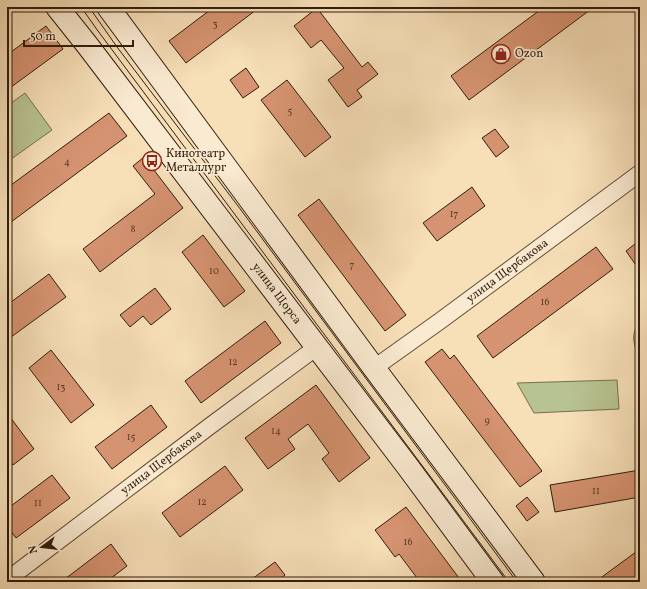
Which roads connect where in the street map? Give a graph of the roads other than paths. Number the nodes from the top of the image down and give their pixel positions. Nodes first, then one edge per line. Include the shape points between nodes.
1 (57, 7) edge
2 (108, 7) edge
3 (640, 173) edge
4 (317, 347) junction
5 (374, 368) junction
6 (7, 580) edge
7 (493, 582) edge
8 (534, 582) edge

1 - 4 main road, улица Щорса
2 - 5 main road
3 - 5 street, улица Щербакова
4 - 6 street, улица Щербакова
4 - 7 main road, улица Щорса
5 - 8 main road

